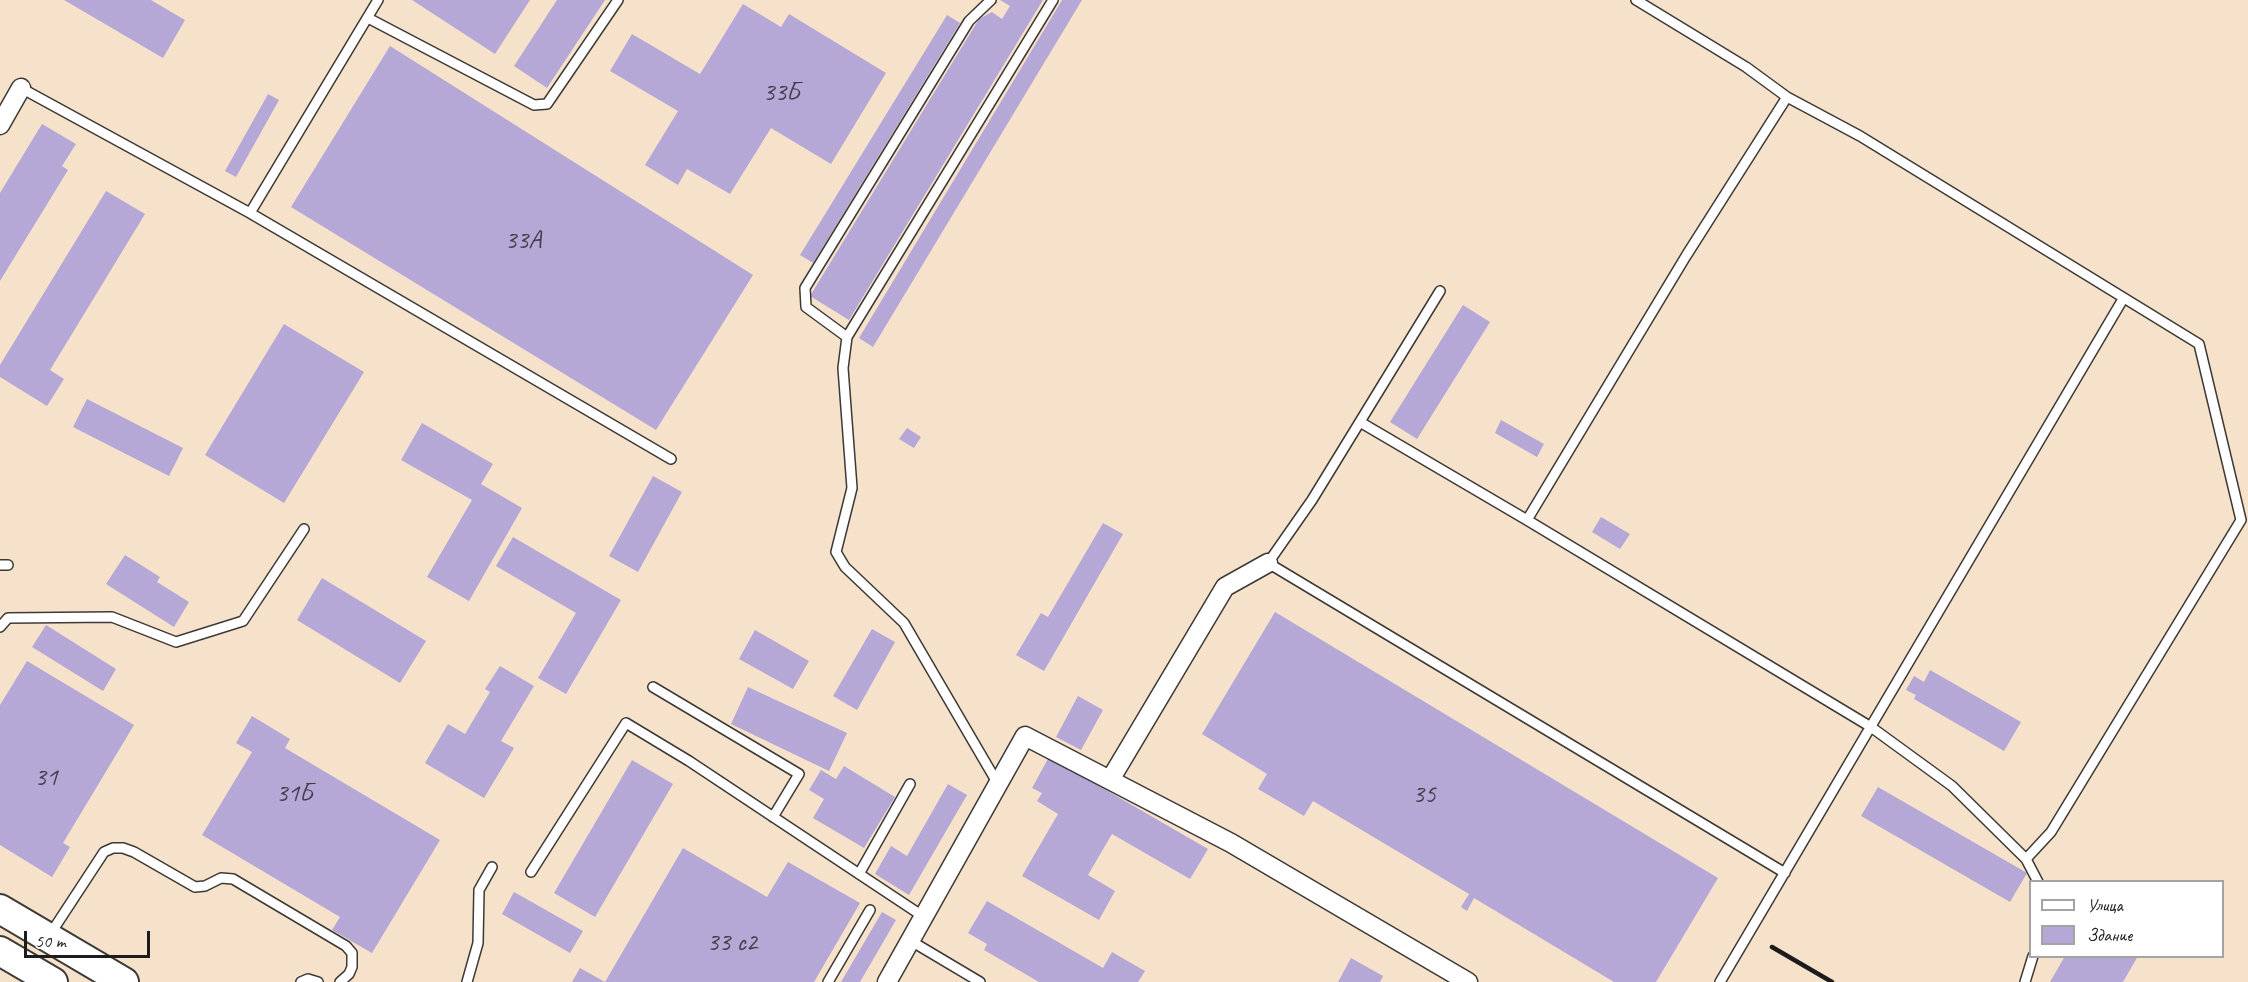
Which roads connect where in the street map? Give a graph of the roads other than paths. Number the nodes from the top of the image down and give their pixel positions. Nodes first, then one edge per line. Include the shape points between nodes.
1 (378, 0) edge
2 (618, 0) edge
3 (991, 0) edge
4 (1053, 0) edge
5 (1636, 0) edge
6 (368, 18) junction
7 (21, 88) joint
8 (1787, 97) junction
9 (0, 125) edge
10 (250, 213) junction
11 (1440, 291) dead end
12 (2123, 298) junction
13 (847, 337) junction
14 (1360, 422) junction
15 (671, 459) dead end
16 (1527, 520) junction
17 (304, 529) dead end
18 (1268, 563) junction
19 (0, 627) edge
20 (653, 687) dead end
21 (1871, 727) junction
22 (1110, 780) junction
23 (910, 784) dead end
24 (998, 784) junction
25 (773, 817) junction
26 (2026, 859) junction
27 (492, 867) dead end
28 (531, 872) dead end
29 (1785, 873) junction
30 (859, 874) junction
31 (2037, 880) edge
32 (0, 909) edge
33 (870, 910) dead end
34 (924, 917) junction
35 (49, 937) junction
36 (911, 941) junction
37 (0, 951) edge
38 (2033, 958) edge
39 (52, 982) edge
40 (124, 982) edge
41 (301, 982) edge
42 (318, 982) edge
43 (340, 982) edge
44 (467, 982) edge
45 (828, 982) edge
46 (887, 982) edge
47 (980, 982) edge
48 (1468, 982) edge
49 (1720, 982) edge
50 (2025, 982) edge

1 - 6 lane
2 - 6 lane via 548,104 534,105
3 - 13 lane via 969,21 805,288 806,307
4 - 13 lane
5 - 8 lane via 1746,66
6 - 10 lane
7 - 9 street
7 - 10 lane
8 - 12 lane via 1860,136
8 - 16 lane
10 - 15 lane
11 - 14 lane
12 - 21 lane
12 - 26 lane via 2199,344 2241,520 2050,832
13 - 24 lane via 843,368 852,488 836,552 845,567 904,623
14 - 16 lane
14 - 18 lane
16 - 21 lane
17 - 19 lane via 243,621 176,642 112,617 8,618
18 - 22 street via 1225,587
18 - 29 lane
20 - 25 lane via 799,774
21 - 26 lane via 1952,786
21 - 29 lane
22 - 24 street via 1025,736
22 - 48 street via 1231,843
23 - 30 lane
24 - 34 street
25 - 28 lane via 626,723
25 - 30 lane
26 - 31 lane
27 - 44 lane via 479,890 478,943
29 - 49 lane
30 - 34 lane
32 - 35 main road
33 - 45 lane
34 - 36 street
35 - 40 main road
35 - 43 lane via 104,852 123,848 195,887 221,878 233,879 346,946 352,952 352,967
36 - 46 street
36 - 47 lane
37 - 39 main road
38 - 50 lane
41 - 42 lane

